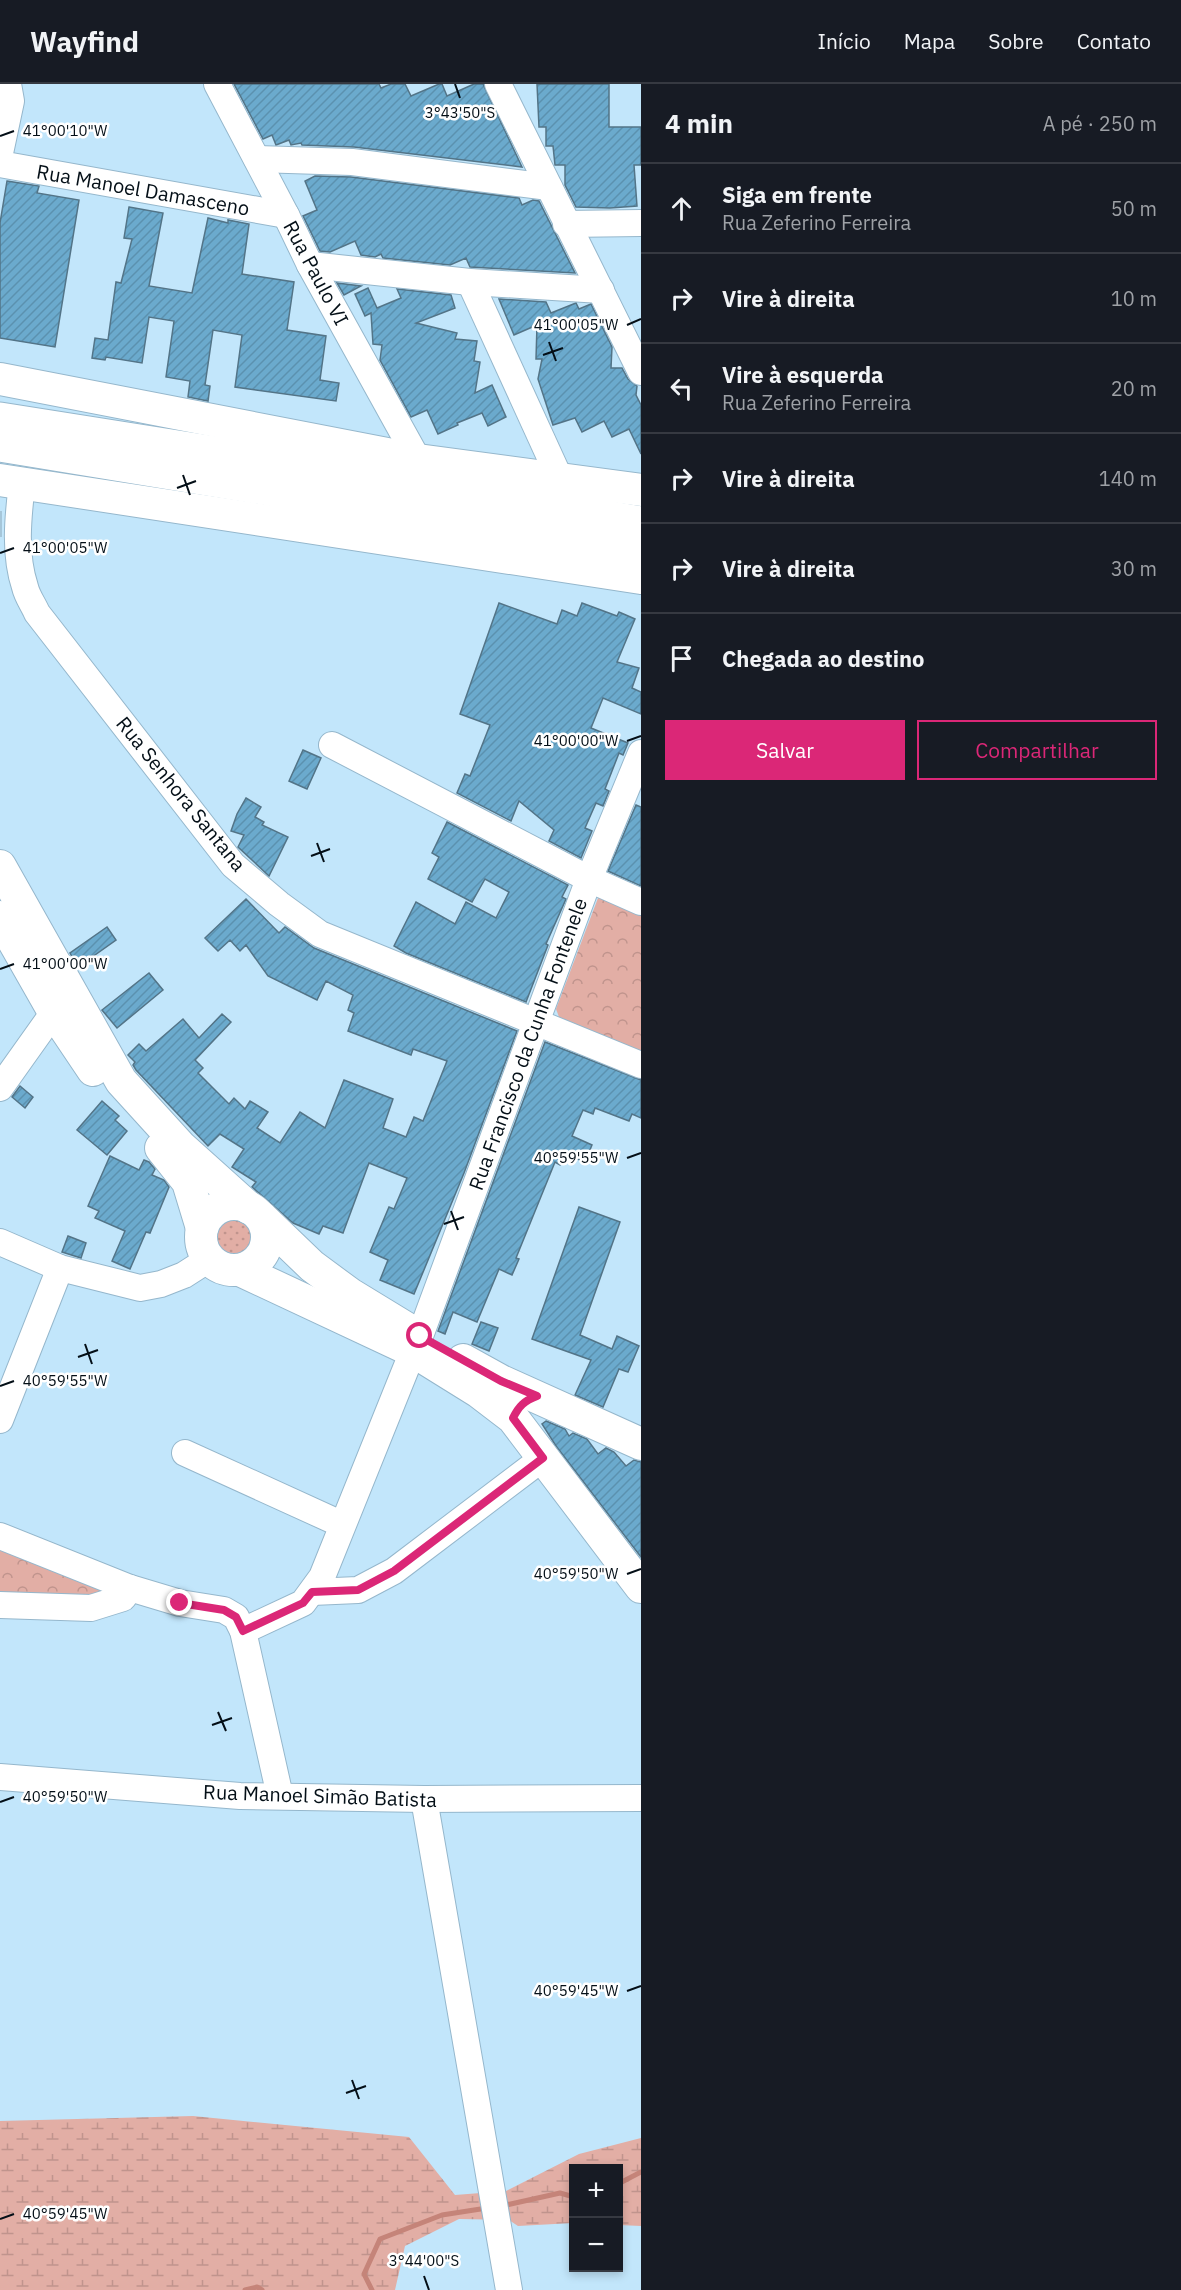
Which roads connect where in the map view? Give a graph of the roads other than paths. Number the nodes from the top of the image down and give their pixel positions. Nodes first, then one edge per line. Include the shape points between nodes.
1 (8, 84) edge
2 (217, 84) edge
3 (498, 84) edge
4 (0, 153) edge
5 (257, 159) junction
6 (0, 164) edge
7 (549, 187) junction
8 (286, 215) junction
9 (641, 223) edge
10 (566, 224) junction
11 (309, 265) junction
12 (470, 282) junction
13 (600, 290) junction
14 (641, 372) edge
15 (0, 379) edge
16 (0, 419) edge
17 (0, 445) edge
18 (421, 473) junction
19 (561, 479) junction
20 (11, 481) edge
21 (641, 490) edge
22 (641, 523) edge
23 (641, 550) edge
24 (641, 578) edge
25 (332, 745) dead end
26 (641, 753) edge
27 (0, 866) edge
28 (589, 879) junction
29 (641, 902) edge
30 (0, 917) edge
31 (54, 1012) junction
32 (537, 1022) junction
33 (641, 1065) edge
34 (0, 1088) edge
35 (255, 1212) junction
36 (202, 1228) junction
37 (0, 1242) edge
38 (209, 1259) junction
39 (60, 1268) junction
40 (240, 1270) junction
41 (416, 1343) junction
42 (537, 1396) junction
43 (513, 1418) junction
44 (0, 1420) edge
45 (641, 1444) edge
46 (184, 1453) dead end
47 (543, 1458) junction
48 (341, 1524) junction
49 (0, 1536) edge
50 (641, 1587) edge
51 (130, 1588) junction
52 (312, 1592) junction
53 (0, 1605) edge
54 (243, 1631) junction
55 (0, 1778) edge
56 (280, 1796) junction
57 (641, 1798) edge
58 (424, 1800) junction
59 (509, 2290) edge

1 - 4 street via 11,101
2 - 5 street, Rua Paulo VI
3 - 7 street
5 - 7 street via 351,162
5 - 8 street, Rua Paulo VI
6 - 8 street, Rua Manoel Damasceno
7 - 10 street
8 - 11 street, Rua Paulo VI
9 - 10 street
10 - 13 street
11 - 12 street
11 - 18 street, Rua Paulo VI
12 - 13 street
12 - 19 street
13 - 14 street
15 - 18 main road
16 - 18 highway
17 - 23 highway
18 - 19 main road
18 - 22 highway
19 - 21 main road
20 - 24 main road
20 - 32 street, Rua Senhora Santana via 10,525 25,588 37,613 233,864 320,934
25 - 28 street
26 - 28 street, Rua Francisco da Cunha Fontenele
27 - 35 main road via 121,1081 181,1147
28 - 29 street
28 - 32 street, Rua Francisco da Cunha Fontenele
30 - 31 main road
31 - 34 street
31 - 36 main road via 110,1094 170,1156 188,1182
32 - 33 street, Rua Senhora Santana
32 - 41 street, Rua Francisco da Cunha Fontenele
35 - 36 main road via 240,1204 221,1207 212,1212
35 - 40 main road via 266,1227 265,1250 250,1267
35 - 41 main road via 312,1266
36 - 38 main road via 203,1249
37 - 39 street
38 - 39 street via 184,1275 140,1288
38 - 40 main road via 227,1270
39 - 44 street
40 - 41 main road
41 - 42 main road
41 - 43 main road
41 - 48 street, Rua Francisco da Cunha Fontenele
42 - 43 main road via 525,1400
42 - 45 main road
43 - 47 main road
46 - 48 street
47 - 50 main road
47 - 52 street via 394,1571 358,1590
48 - 52 street, Rua Francisco da Cunha Fontenele via 322,1577
49 - 51 street
51 - 53 street via 123,1598 91,1608
51 - 54 street via 180,1603 224,1610 236,1617
52 - 54 street via 303,1603
54 - 56 street
55 - 56 street, Rua Manoel Simão Batista
56 - 58 street, Rua Manoel Simão Batista
57 - 58 street, Rua Manoel Simão Batista
58 - 59 street

